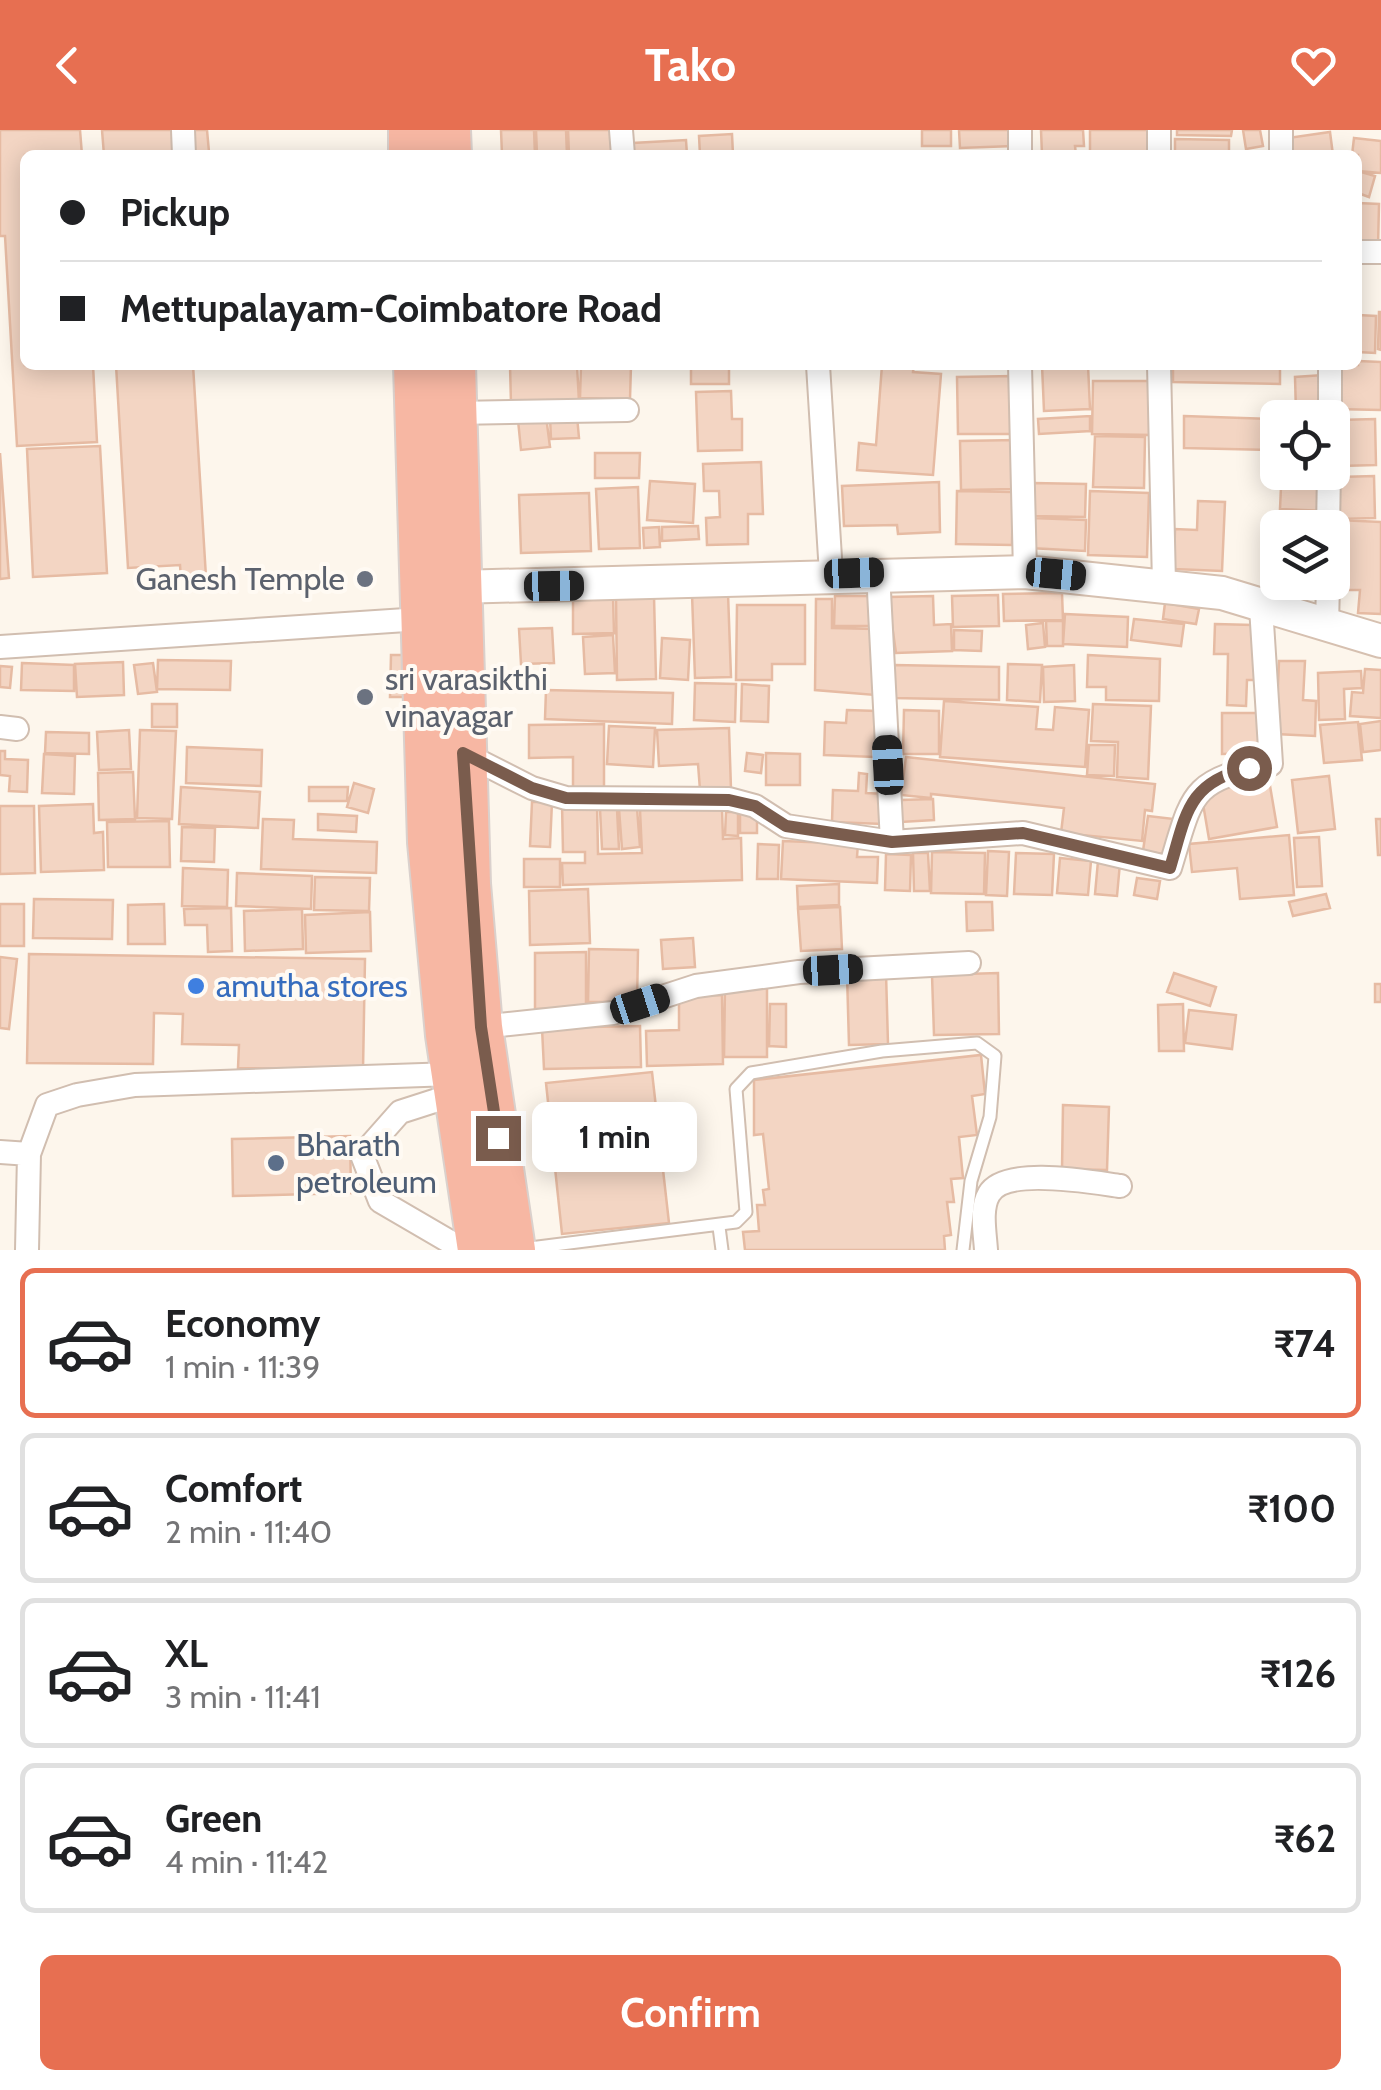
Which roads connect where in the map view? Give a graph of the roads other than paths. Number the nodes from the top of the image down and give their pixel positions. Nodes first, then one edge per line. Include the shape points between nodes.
1 (415, 370) edge
2 (454, 370) edge
3 (818, 370) edge
4 (1020, 370) edge
5 (1158, 370) edge
6 (1330, 370) edge
7 (1330, 400) edge
8 (626, 410) dead end
9 (455, 413) junction
10 (878, 572) junction
11 (1024, 572) junction
12 (831, 574) junction
13 (1164, 584) junction
14 (457, 587) junction
15 (1328, 600) edge
16 (1261, 607) junction
17 (421, 618) junction
18 (1327, 626) junction
19 (1381, 641) edge
20 (0, 647) edge
21 (463, 753) junction
22 (892, 842) junction
23 (968, 963) dead end
24 (481, 1027) junction
25 (454, 1084) junction
26 (0, 1152) edge
27 (29, 1154) junction
28 (1120, 1186) dead end
29 (718, 1227) junction
30 (27, 1250) edge
31 (464, 1250) edge
32 (479, 1250) edge
33 (514, 1250) edge
34 (722, 1250) edge
35 (963, 1250) edge
36 (986, 1250) edge

1 - 17 highway
2 - 9 highway
3 - 12 street
4 - 11 street
5 - 13 street
6 - 7 street
8 - 9 street
9 - 14 highway
10 - 11 street
10 - 12 street
10 - 22 street
11 - 13 street
12 - 14 street
13 - 16 street
14 - 21 highway
15 - 18 street
16 - 18 street
16 - 22 street via 1271,764 1227,773 1191,799 1170,868 1023,833
17 - 20 street
17 - 25 highway via 429,842
18 - 19 street
21 - 22 street via 566,798 729,800 755,806 786,826
21 - 24 highway
23 - 24 street via 799,972 696,986 613,1013
24 - 33 highway
25 - 27 street via 135,1085 48,1106
25 - 31 street via 400,1112 362,1155 380,1201
25 - 32 highway
26 - 27 street
27 - 30 street
28 - 36 street via 1008,1178 990,1191 985,1206
29 - 33 lane
29 - 34 lane
29 - 35 lane via 746,1212 736,1089 744,1076 882,1050 977,1043 995,1056

